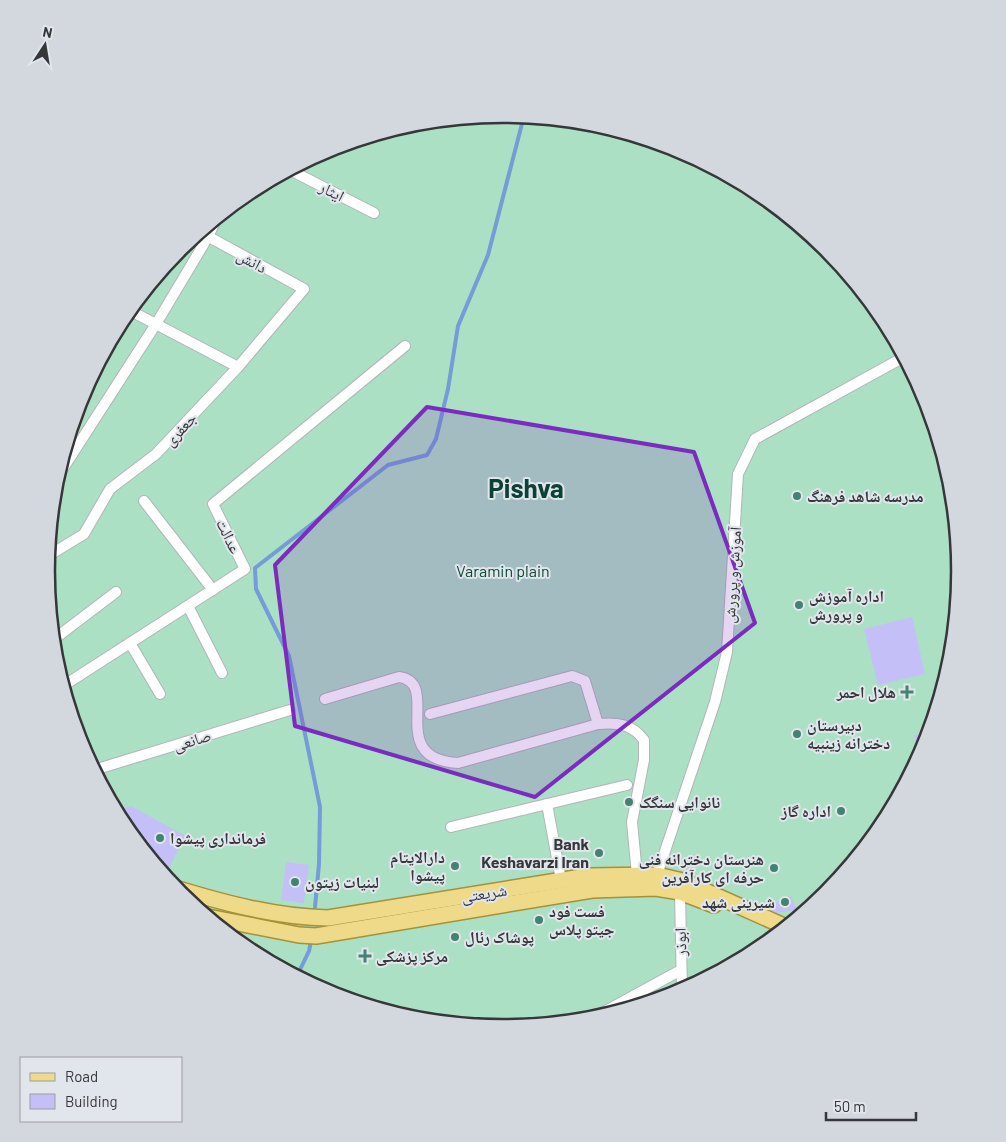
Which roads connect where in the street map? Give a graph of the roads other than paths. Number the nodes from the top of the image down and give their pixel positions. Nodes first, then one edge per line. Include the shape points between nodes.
1 (297, 173) edge
2 (374, 213) dead end
3 (206, 235) edge
4 (200, 241) edge
5 (304, 290) joint
6 (137, 314) edge
7 (156, 324) junction
8 (405, 346) dead end
9 (898, 360) edge
10 (238, 367) junction
11 (69, 458) edge
12 (144, 501) dead end
13 (56, 551) edge
14 (212, 590) junction
15 (116, 592) dead end
16 (188, 606) junction
17 (60, 635) edge
18 (130, 643) junction
19 (222, 673) dead end
20 (69, 682) edge
21 (160, 694) dead end
22 (325, 698) dead end
23 (290, 710) dead end
24 (430, 714) dead end
25 (598, 724) junction
26 (101, 768) edge
27 (627, 785) dead end
28 (547, 804) junction
29 (451, 827) dead end
30 (637, 875) junction
31 (657, 875) junction
32 (561, 880) junction
33 (680, 892) junction
34 (191, 893) edge
35 (221, 919) edge
36 (775, 927) edge
37 (775, 927) edge
38 (680, 970) junction
39 (681, 982) edge
40 (618, 1004) edge

1 - 2 street, ایثار
3 - 5 street, دانش
4 - 7 street
5 - 10 street, جعفری
6 - 7 street
7 - 10 street
7 - 11 street
8 - 14 street, عدالت via 214,504 245,569
9 - 31 street, آموزش و پرورش via 754,439 738,474 727,652 715,702
10 - 13 street, جعفری via 156,454 110,489 84,534
12 - 14 street
14 - 16 street, عدالت
15 - 17 street
16 - 18 street, عدالت
16 - 19 street
18 - 20 street, عدالت
18 - 21 street
22 - 25 street via 399,677 407,679 419,696 416,723 419,739 426,752 443,762 458,763
23 - 26 street, صانعی
24 - 25 street via 572,676 585,681
25 - 30 street via 614,722 625,725 644,740 644,760 632,822
27 - 28 street
28 - 29 street
28 - 32 street
30 - 31 main road, شریعتی
30 - 32 main road, شریعتی
31 - 36 main road, شریعتی via 683,881
32 - 34 main road, شریعتی via 328,918 292,916
33 - 35 main road, شریعتی via 656,888 592,890 316,936
33 - 37 main road, شریعتی
33 - 38 street, ابوذر
38 - 39 street, ابوذر
38 - 40 street

